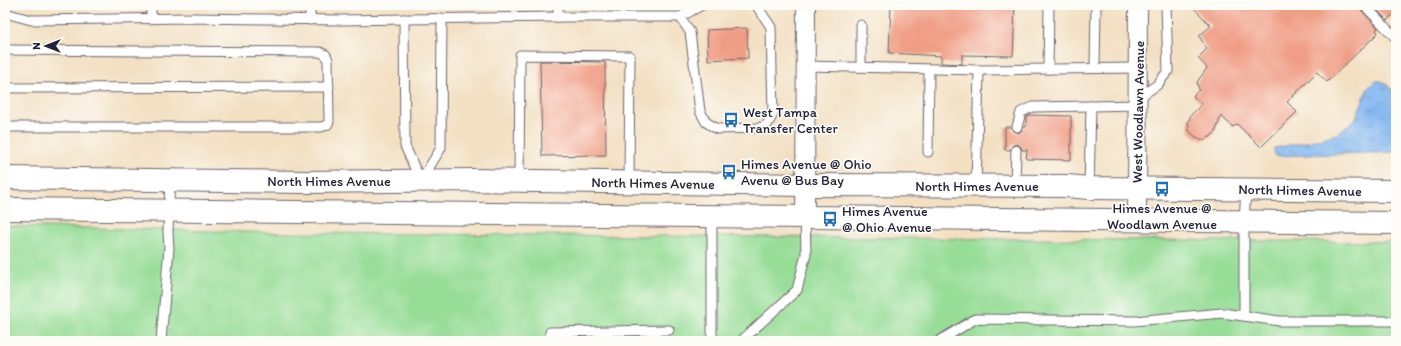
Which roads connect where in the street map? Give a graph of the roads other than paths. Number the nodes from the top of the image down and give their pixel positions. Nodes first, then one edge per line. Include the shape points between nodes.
1 (151, 5) edge
2 (310, 5) edge
3 (558, 5) edge
4 (702, 5) edge
5 (756, 5) edge
6 (806, 5) edge
7 (1049, 5) edge
8 (1096, 5) edge
9 (1138, 5) edge
10 (1166, 5) edge
11 (1364, 5) edge
12 (5, 13) edge
13 (558, 16) junction
14 (680, 17) junction
15 (442, 18) junction
16 (151, 19) junction
17 (404, 19) junction
18 (310, 20) junction
19 (861, 25) dead end
20 (1396, 38) edge
21 (5, 50) edge
22 (805, 66) junction
23 (861, 67) junction
24 (1095, 68) junction
25 (1138, 68) junction
26 (929, 69) junction
27 (1048, 69) junction
28 (979, 70) junction
29 (329, 87) junction
30 (5, 88) edge
31 (1138, 102) junction
32 (1091, 106) junction
33 (1017, 127) dead end
34 (5, 128) edge
35 (1016, 150) dead end
36 (928, 152) dead end
37 (5, 178) edge
38 (170, 179) junction
39 (420, 181) junction
40 (519, 181) junction
41 (629, 182) junction
42 (805, 185) junction
43 (976, 186) junction
44 (1016, 186) junction
45 (1089, 188) junction
46 (1137, 188) junction
47 (1246, 189) junction
48 (1396, 191) edge
49 (5, 209) edge
50 (169, 211) junction
51 (422, 212) junction
52 (712, 216) junction
53 (805, 217) junction
54 (1137, 220) junction
55 (1244, 222) junction
56 (1396, 223) edge
57 (1244, 316) junction
58 (1396, 321) edge
59 (669, 330) dead end
60 (161, 341) edge
61 (550, 341) edge
62 (712, 341) edge
63 (741, 341) edge
64 (939, 341) edge

1 - 16 lane
2 - 18 lane
3 - 13 lane
4 - 14 lane
5 - 14 lane via 771,27 773,114 767,125 759,128 717,129 706,122 700,112 690,32
6 - 22 street
7 - 27 lane
8 - 24 lane
9 - 25 street, West Woodlawn Avenue
10 - 31 lane via 1168,71
11 - 20 lane
12 - 16 lane via 32,20
13 - 14 lane
13 - 15 lane
15 - 17 lane
15 - 39 lane via 441,148
16 - 18 lane
17 - 18 lane
17 - 39 lane via 405,146
19 - 23 lane
21 - 29 lane via 320,52 326,55 328,60
22 - 23 lane
22 - 42 street
23 - 26 lane
24 - 25 lane
24 - 27 lane
25 - 31 street, West Woodlawn Avenue
26 - 28 lane
26 - 36 lane
27 - 28 lane
28 - 43 lane
29 - 30 lane
29 - 34 lane via 329,122 321,127
31 - 32 lane
31 - 46 street, West Woodlawn Avenue
32 - 33 lane via 1033,107 1021,112
32 - 45 lane
35 - 44 lane
37 - 38 street, North Himes Avenue
38 - 39 street, North Himes Avenue
38 - 50 lane
39 - 40 street, North Himes Avenue
39 - 51 street
40 - 41 street, North Himes Avenue
40 - 41 lane via 520,55 630,56
41 - 42 street, North Himes Avenue
42 - 43 street, North Himes Avenue
42 - 53 street
43 - 44 street, North Himes Avenue
44 - 45 street, North Himes Avenue
45 - 46 street, North Himes Avenue
46 - 47 street, North Himes Avenue
46 - 54 street, West Woodlawn Avenue
47 - 48 street, North Himes Avenue
47 - 55 lane
49 - 50 street
50 - 51 street
50 - 60 lane via 169,248
51 - 52 street
52 - 53 street
52 - 62 lane
53 - 54 street
53 - 63 lane via 806,254 797,290
54 - 55 street
55 - 56 street
55 - 57 lane
57 - 58 lane via 1280,321
57 - 64 lane via 1222,313 1134,321 975,319
59 - 61 lane via 550,332

